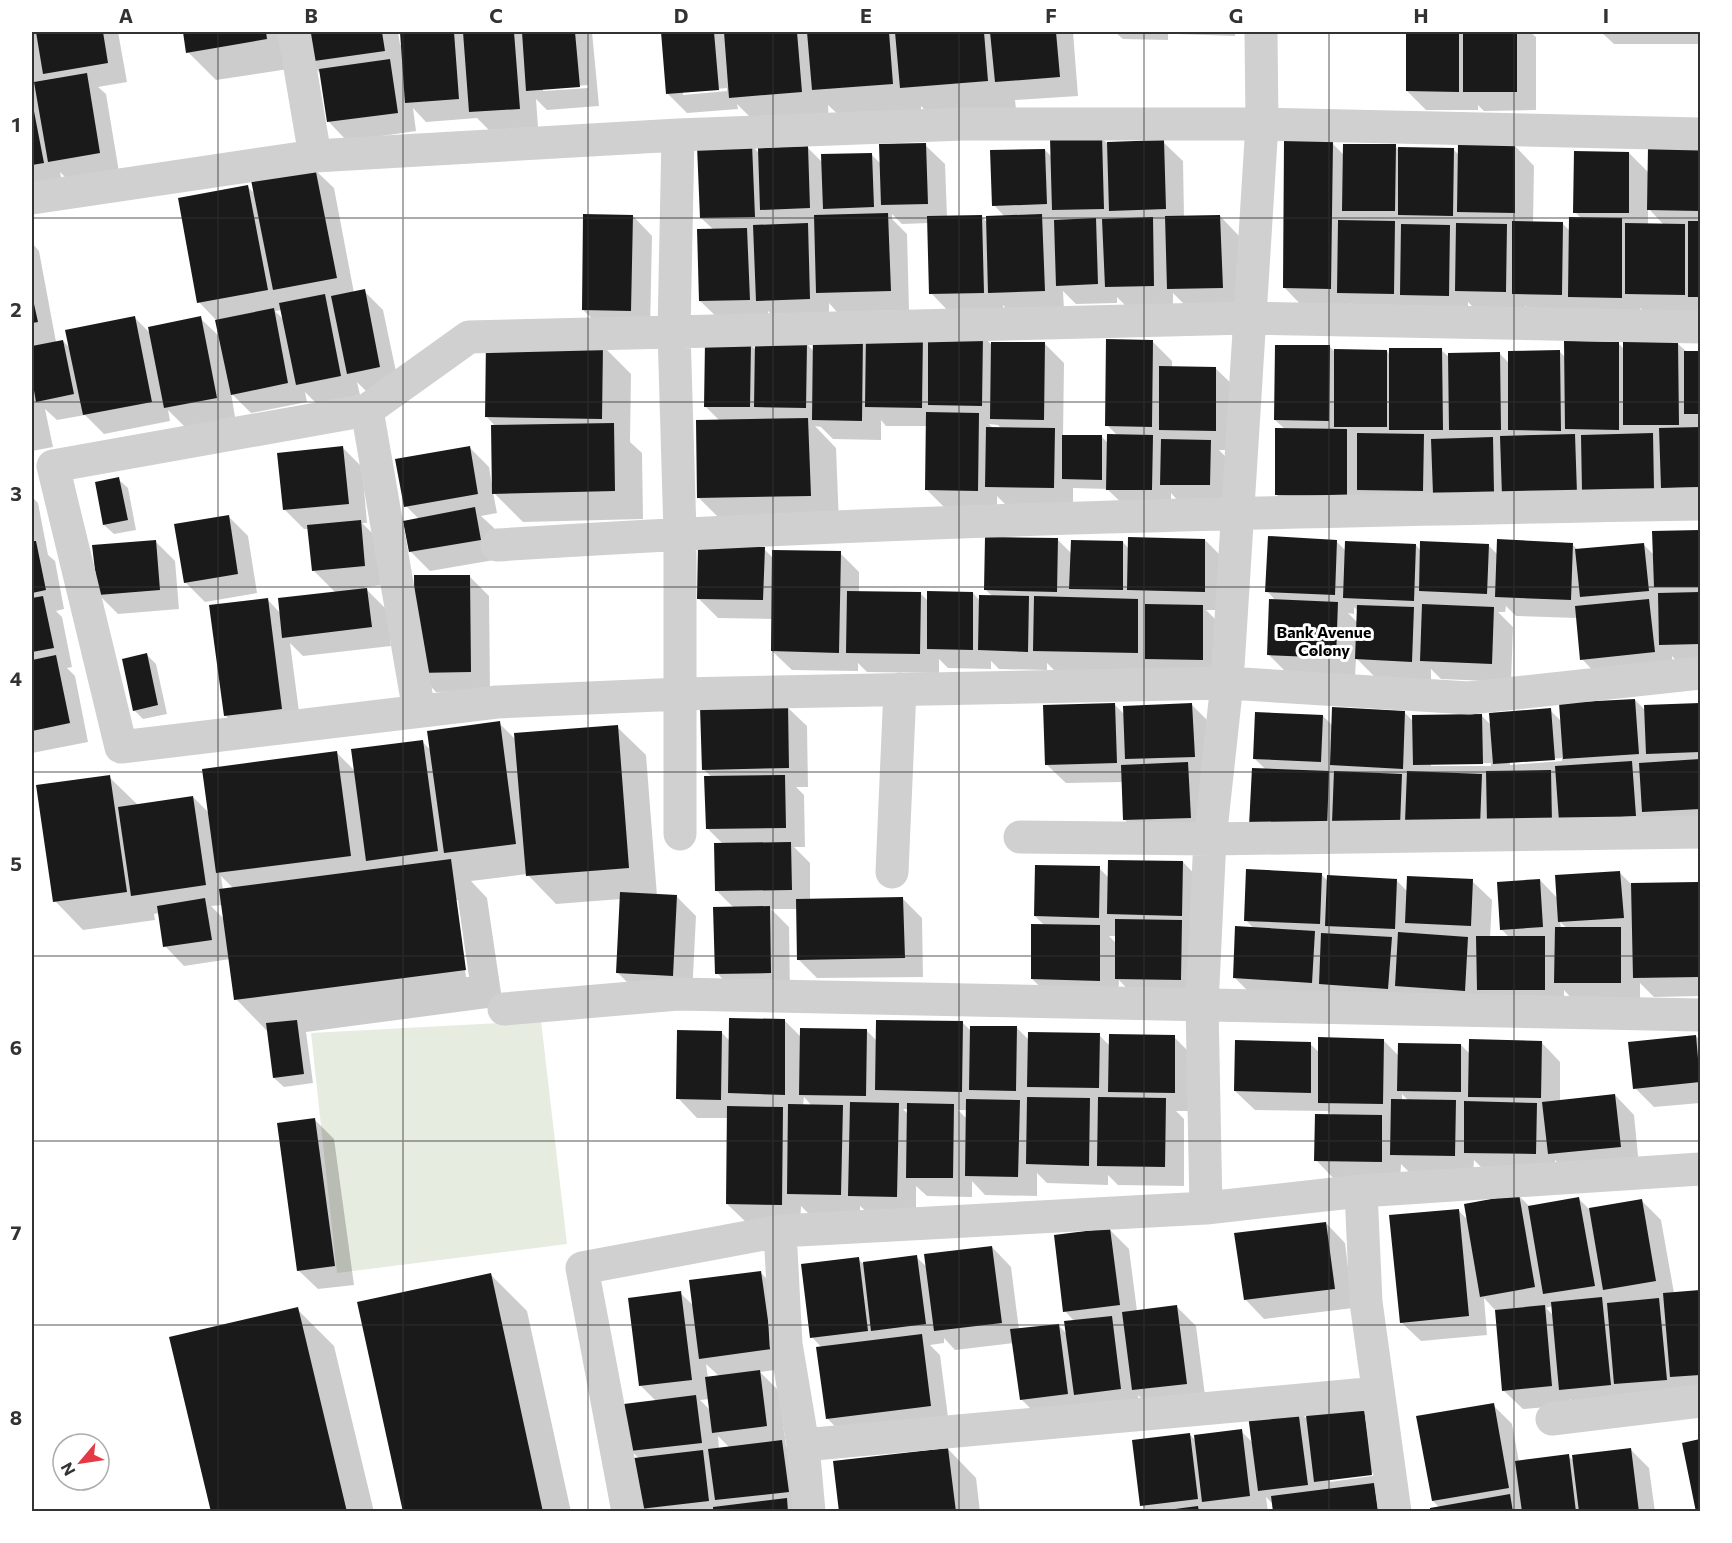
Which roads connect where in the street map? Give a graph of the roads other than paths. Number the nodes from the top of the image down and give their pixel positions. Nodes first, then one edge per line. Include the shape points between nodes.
1 (294, 32) edge
2 (1261, 32) edge
3 (1262, 124) junction
4 (1701, 134) edge
5 (678, 135) junction
6 (315, 156) junction
7 (32, 198) edge
8 (1249, 318) junction
9 (1701, 327) edge
10 (674, 331) junction
11 (367, 410) junction
12 (42, 467) edge
13 (1701, 504) edge
14 (1237, 513) junction
15 (680, 533) junction
16 (497, 545) dead end
17 (1701, 673) edge
18 (1227, 683) junction
19 (900, 689) junction
20 (681, 694) junction
21 (419, 711) junction
22 (1701, 832) edge
23 (680, 834) dead end
24 (1020, 837) dead end
25 (1210, 839) junction
26 (892, 872) dead end
27 (1202, 1005) junction
28 (504, 1009) dead end
29 (1701, 1015) edge
30 (1701, 1169) edge
31 (1361, 1191) junction
32 (1206, 1208) junction
33 (780, 1231) junction
34 (1378, 1392) junction
35 (1701, 1401) edge
36 (1552, 1419) dead end
37 (803, 1445) junction
38 (628, 1512) edge
39 (809, 1512) edge
40 (1395, 1512) edge

1 - 6 street
2 - 3 street
3 - 4 street
3 - 5 street via 963,124
3 - 8 street
5 - 6 street
5 - 10 street
6 - 7 street
8 - 9 street
8 - 10 street
8 - 14 street
10 - 11 street via 469,337
10 - 15 street
11 - 12 street
11 - 21 street
12 - 21 street via 121,747
13 - 14 street
14 - 15 street
14 - 18 street
15 - 16 street
15 - 20 street
17 - 18 street via 1469,698
18 - 19 street
18 - 25 street
19 - 20 street
19 - 26 street
20 - 21 street via 497,702
20 - 23 street
22 - 25 street
24 - 25 street
25 - 27 street
27 - 28 street via 678,994
27 - 29 street
27 - 32 street
30 - 31 street
31 - 32 street
31 - 34 street via 1365,1302
32 - 33 street
33 - 37 street via 786,1344
33 - 38 street via 582,1268
34 - 37 street
34 - 40 street
35 - 36 street
37 - 39 street

